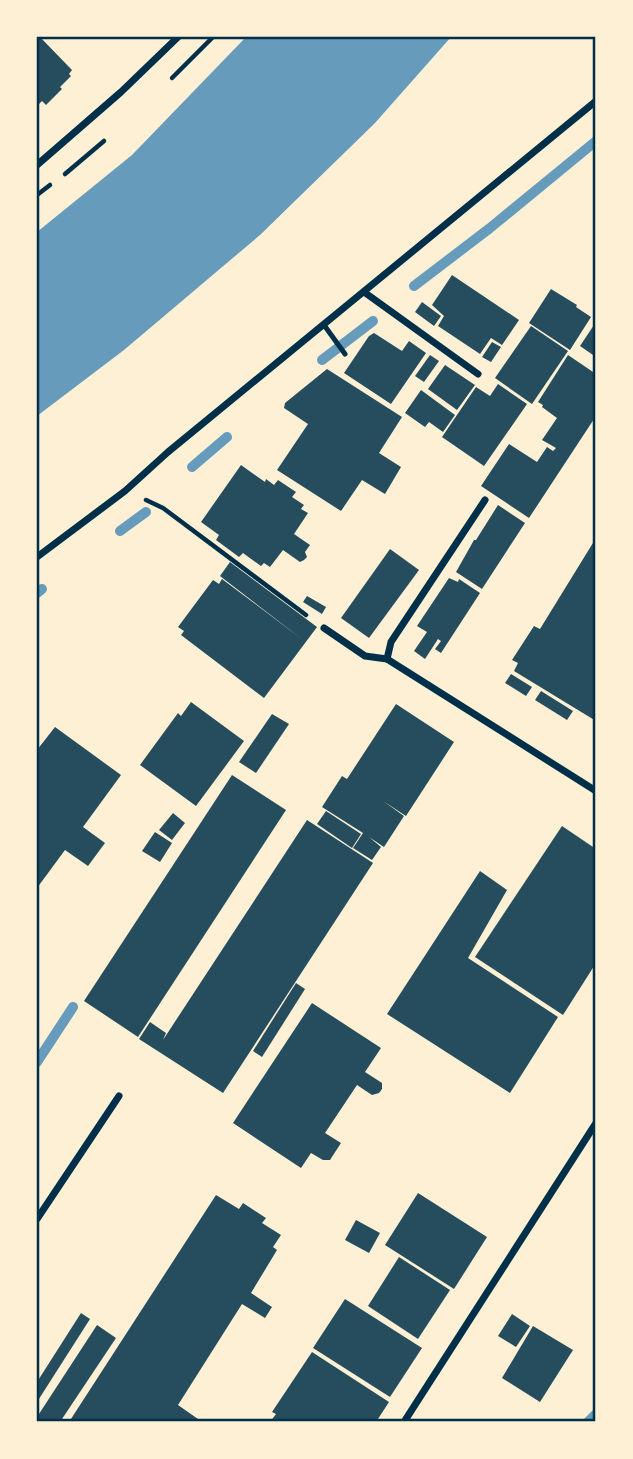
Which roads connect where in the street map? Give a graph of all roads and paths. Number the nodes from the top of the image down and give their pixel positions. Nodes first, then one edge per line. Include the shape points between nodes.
1 (178, 37) edge
2 (596, 101) edge
3 (37, 165) edge
4 (364, 292) junction
5 (324, 325) junction
6 (345, 354) dead end
7 (478, 374) dead end
8 (125, 491) junction
9 (485, 500) dead end
10 (37, 558) edge
11 (324, 628) joint
12 (387, 659) junction
13 (596, 791) edge
14 (119, 1097) dead end
15 (596, 1123) edge
16 (37, 1219) edge
17 (404, 1422) edge

1 - 3 street
2 - 4 street
4 - 5 street
4 - 7 street
5 - 6 lane
5 - 8 street
8 - 10 street
8 - 11 path via 163,508
9 - 12 street via 391,642
11 - 12 street via 365,656
12 - 13 street
14 - 16 street
15 - 17 street

